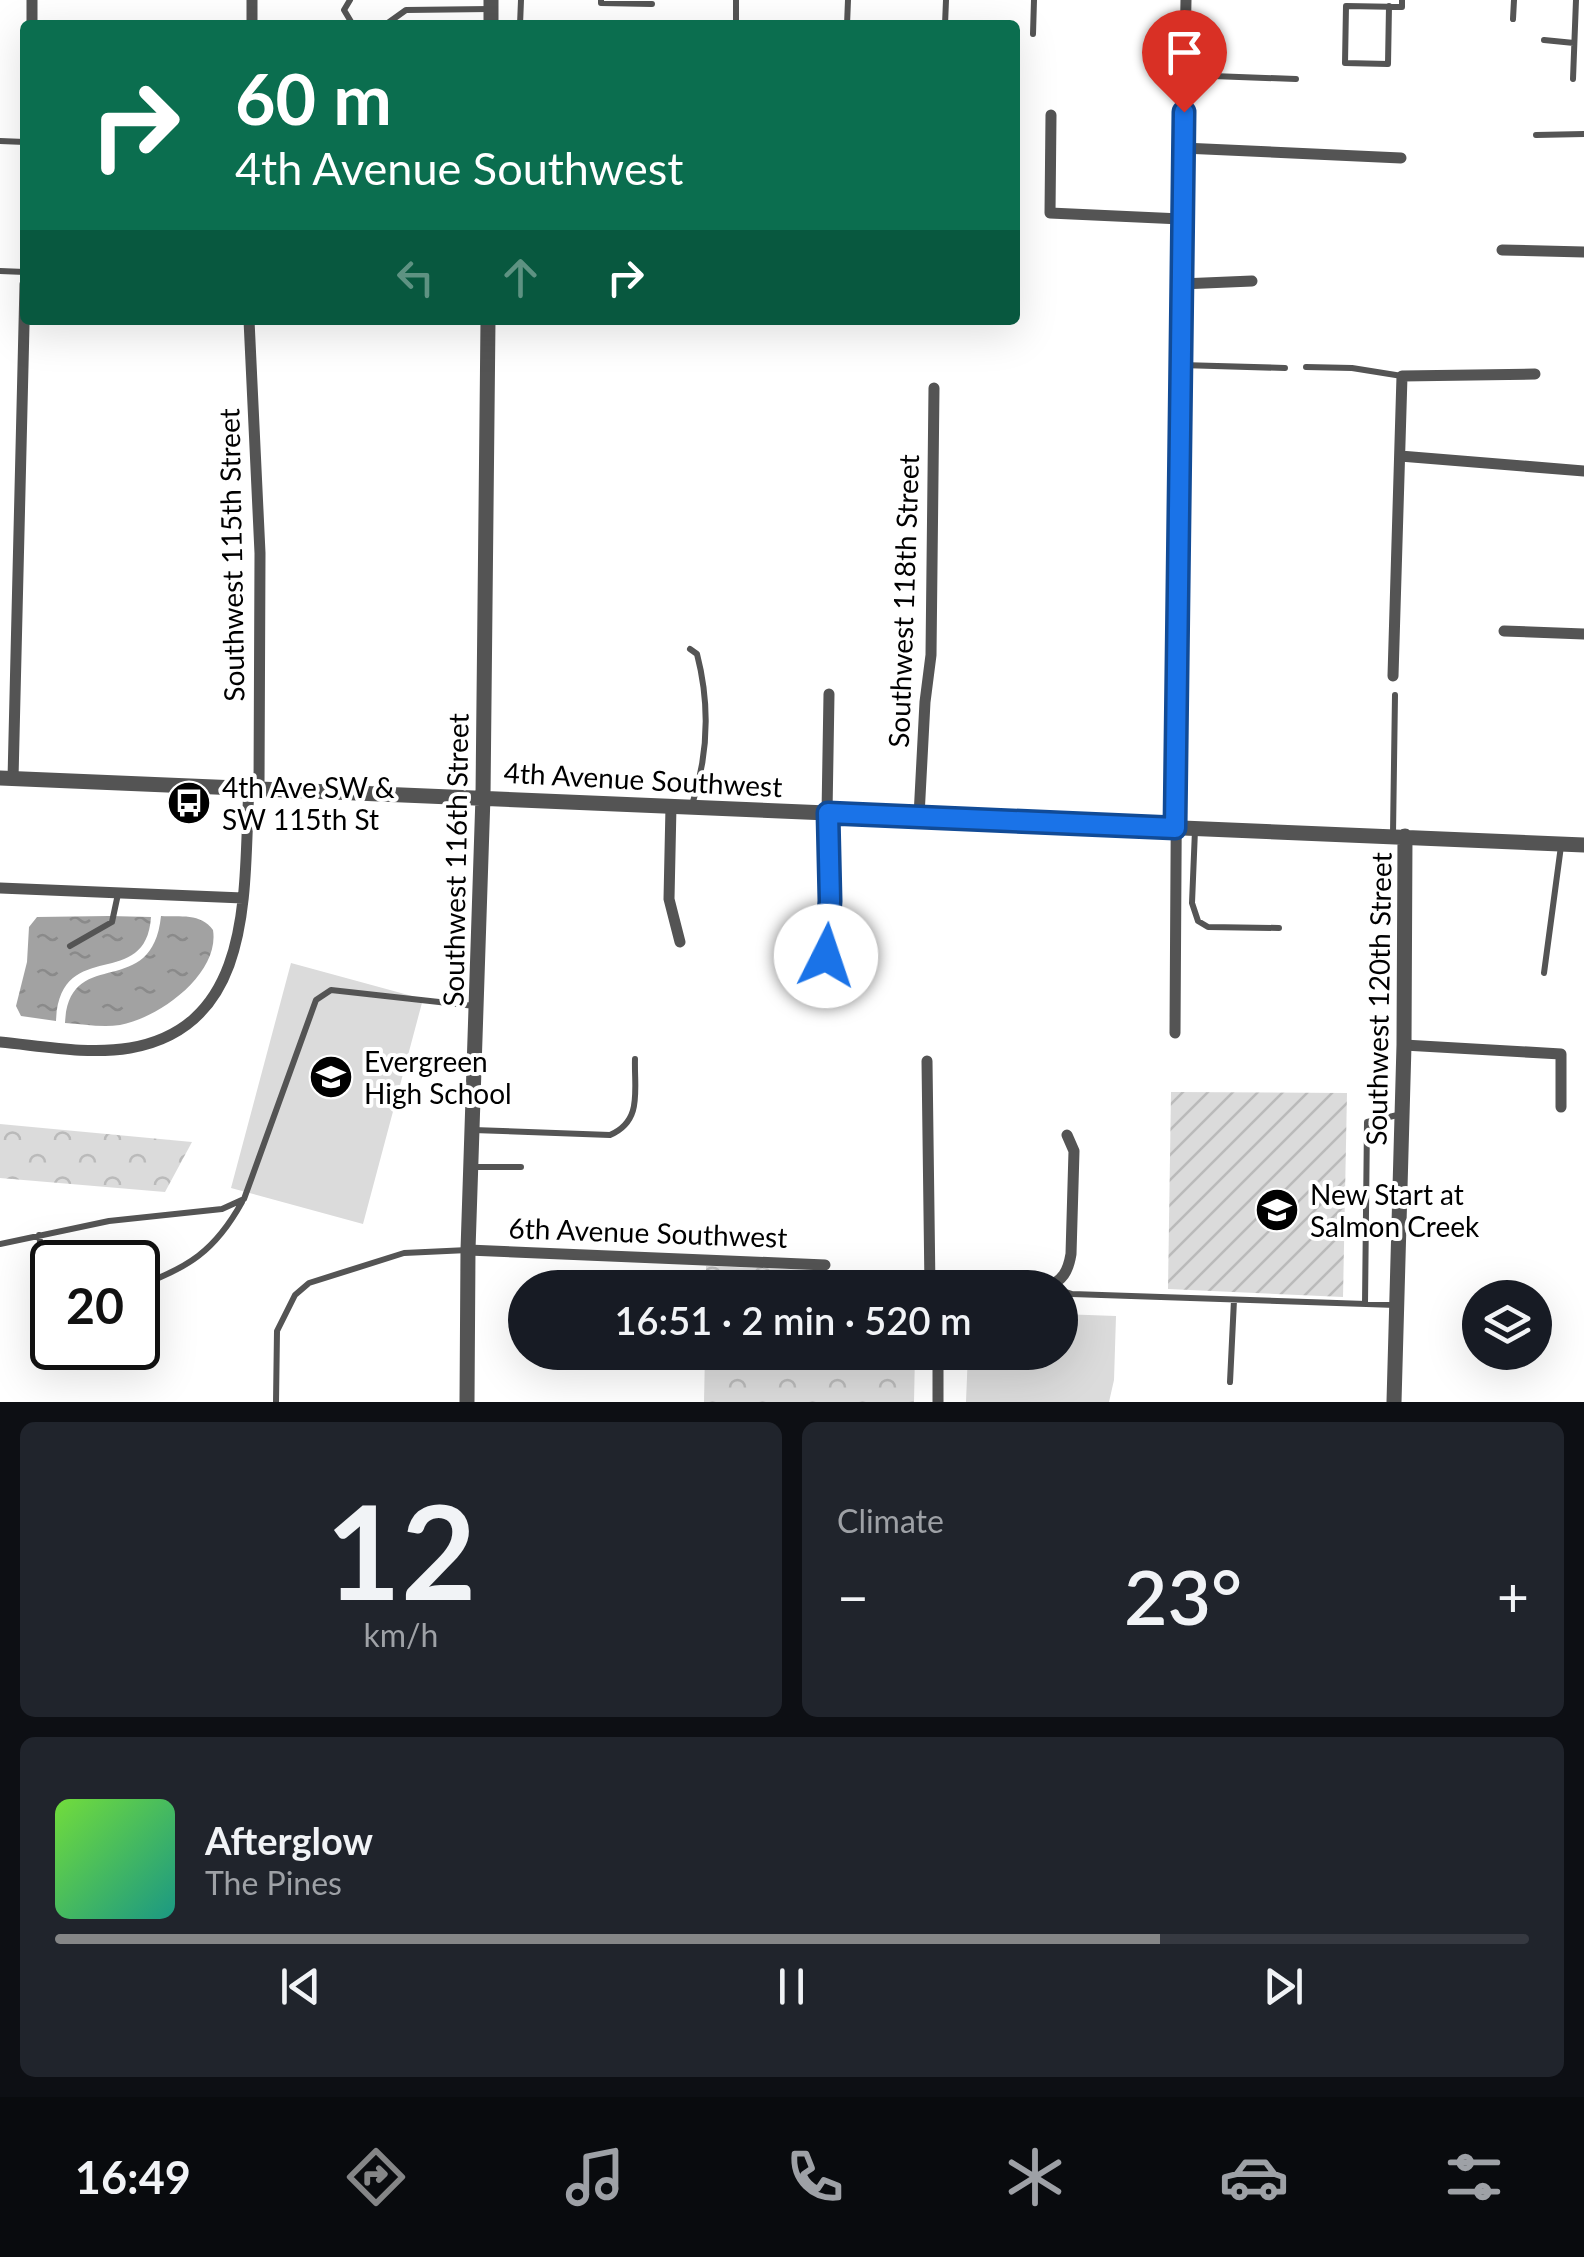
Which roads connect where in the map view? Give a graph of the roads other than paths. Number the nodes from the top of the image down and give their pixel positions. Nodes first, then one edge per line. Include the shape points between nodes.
1 (431, 0) edge
2 (601, 0) edge
3 (1034, 0) edge
4 (1186, 0) edge
5 (1402, 0) edge
6 (1514, 0) edge
7 (1576, 0) edge
8 (652, 4) dead end
9 (1389, 6) junction
10 (432, 10) junction
11 (491, 11) edge
12 (1513, 18) dead end
13 (390, 20) edge
14 (1033, 34) dead end
15 (1544, 40) dead end
16 (1574, 43) junction
17 (1184, 75) junction
18 (1296, 79) dead end
19 (1574, 79) dead end
20 (1051, 114) dead end
21 (1584, 134) edge
22 (1536, 135) dead end
23 (1183, 148) junction
24 (1401, 158) dead end
25 (1181, 219) junction
26 (1502, 250) dead end
27 (1584, 252) edge
28 (1252, 281) dead end
29 (1181, 284) junction
30 (23, 325) edge
31 (249, 325) edge
32 (488, 325) edge
33 (1179, 365) junction
34 (1306, 367) dead end
35 (1285, 368) dead end
36 (1535, 374) dead end
37 (1402, 376) junction
38 (934, 388) dead end
39 (1400, 456) junction
40 (1584, 471) edge
41 (1504, 630) dead end
42 (1584, 634) edge
43 (690, 649) dead end
44 (1393, 676) dead end
45 (829, 694) dead end
46 (1394, 695) dead end
47 (6, 778) edge
48 (254, 788) junction
49 (483, 796) junction
50 (671, 806) junction
51 (692, 806) junction
52 (828, 813) junction
53 (919, 816) junction
54 (1175, 828) junction
55 (1195, 828) junction
56 (1399, 836) junction
57 (1562, 844) junction
58 (1584, 845) edge
59 (0, 888) edge
60 (118, 893) junction
61 (243, 898) junction
62 (1278, 928) dead end
63 (680, 942) dead end
64 (70, 946) dead end
65 (826, 956) dead end
66 (1544, 973) dead end
67 (476, 1006) junction
68 (1175, 1034) dead end
69 (0, 1042) edge
70 (1404, 1045) junction
71 (635, 1059) dead end
72 (927, 1060) dead end
73 (1561, 1107) dead end
74 (1402, 1114) junction
75 (472, 1130) junction
76 (1067, 1135) dead end
77 (471, 1167) junction
78 (520, 1167) dead end
79 (244, 1199) junction
80 (39, 1234) junction
81 (40, 1240) edge
82 (0, 1244) edge
83 (468, 1250) junction
84 (825, 1265) dead end
85 (930, 1270) edge
86 (1068, 1270) edge
87 (160, 1278) edge
88 (1078, 1294) edge
89 (1234, 1300) junction
90 (1366, 1304) junction
91 (1397, 1305) junction
92 (938, 1370) edge
93 (1230, 1382) dead end
94 (276, 1402) edge
95 (468, 1402) edge
96 (938, 1402) edge
97 (1394, 1402) edge

1 - 10 lane
2 - 8 lane
3 - 14 lane
4 - 17 street
5 - 9 lane via 1402,6
6 - 12 lane
7 - 16 lane
9 - 9 lane via 1346,6 1345,63 1388,64
10 - 11 lane
10 - 13 lane via 406,10
15 - 16 lane
16 - 19 lane
17 - 18 lane
17 - 23 street
20 - 25 street via 1050,213
21 - 22 lane
23 - 24 street
23 - 25 street
25 - 29 street
26 - 27 street
28 - 29 street
29 - 33 street
30 - 47 street
31 - 48 street, Southwest 115th Street via 260,553
32 - 49 street, Southwest 116th Street
33 - 35 lane
33 - 54 street
34 - 37 lane
36 - 37 street
37 - 39 street
38 - 53 street, Southwest 118th Street via 932,655
39 - 40 street
39 - 44 street
41 - 42 street
43 - 51 lane via 698,654 706,686 705,742
45 - 52 street
46 - 56 lane, Southwest 120th Street
47 - 48 street, 4th Avenue Southwest
48 - 49 street, 4th Avenue Southwest
48 - 61 street, Southwest 115th Street
49 - 50 street, 4th Avenue Southwest
49 - 67 street, Southwest 116th Street
50 - 51 street, 4th Avenue Southwest
50 - 63 street via 669,899
51 - 52 street, 4th Avenue Southwest
52 - 53 street, 4th Avenue Southwest
52 - 65 lane
53 - 54 street, 4th Avenue Southwest
54 - 55 street, 4th Avenue Southwest
54 - 68 street
55 - 56 street, 4th Avenue Southwest
55 - 62 lane via 1192,903 1198,921 1208,927
56 - 57 street, 4th Avenue Southwest
56 - 70 street, Southwest 120th Street
57 - 58 street, 4th Avenue Southwest
57 - 66 lane
59 - 60 street
60 - 61 street
60 - 64 lane via 112,922
61 - 69 street, Southwest 115th Street via 238,946 215,995 179,1029 152,1043 108,1050
67 - 75 street, Southwest 116th Street
67 - 79 lane via 352,990 331,990 316,1000
70 - 73 street via 1561,1054
70 - 74 street, Southwest 120th Street
71 - 75 lane via 634,1117 622,1130
72 - 85 street
74 - 90 lane via 1367,1122
74 - 91 street, Southwest 120th Street
75 - 77 street, Southwest 116th Street
76 - 86 street via 1074,1151
77 - 78 lane
77 - 83 street, Southwest 116th Street
79 - 80 lane via 222,1209
79 - 87 lane via 194,1260
80 - 81 lane
80 - 82 lane
83 - 84 street, 6th Avenue Southwest
83 - 94 lane via 404,1253 308,1283 277,1331
83 - 95 street, Southwest 116th Street
88 - 89 lane
89 - 90 lane
89 - 93 lane
90 - 91 lane
91 - 97 street, Southwest 120th Street
92 - 96 street

